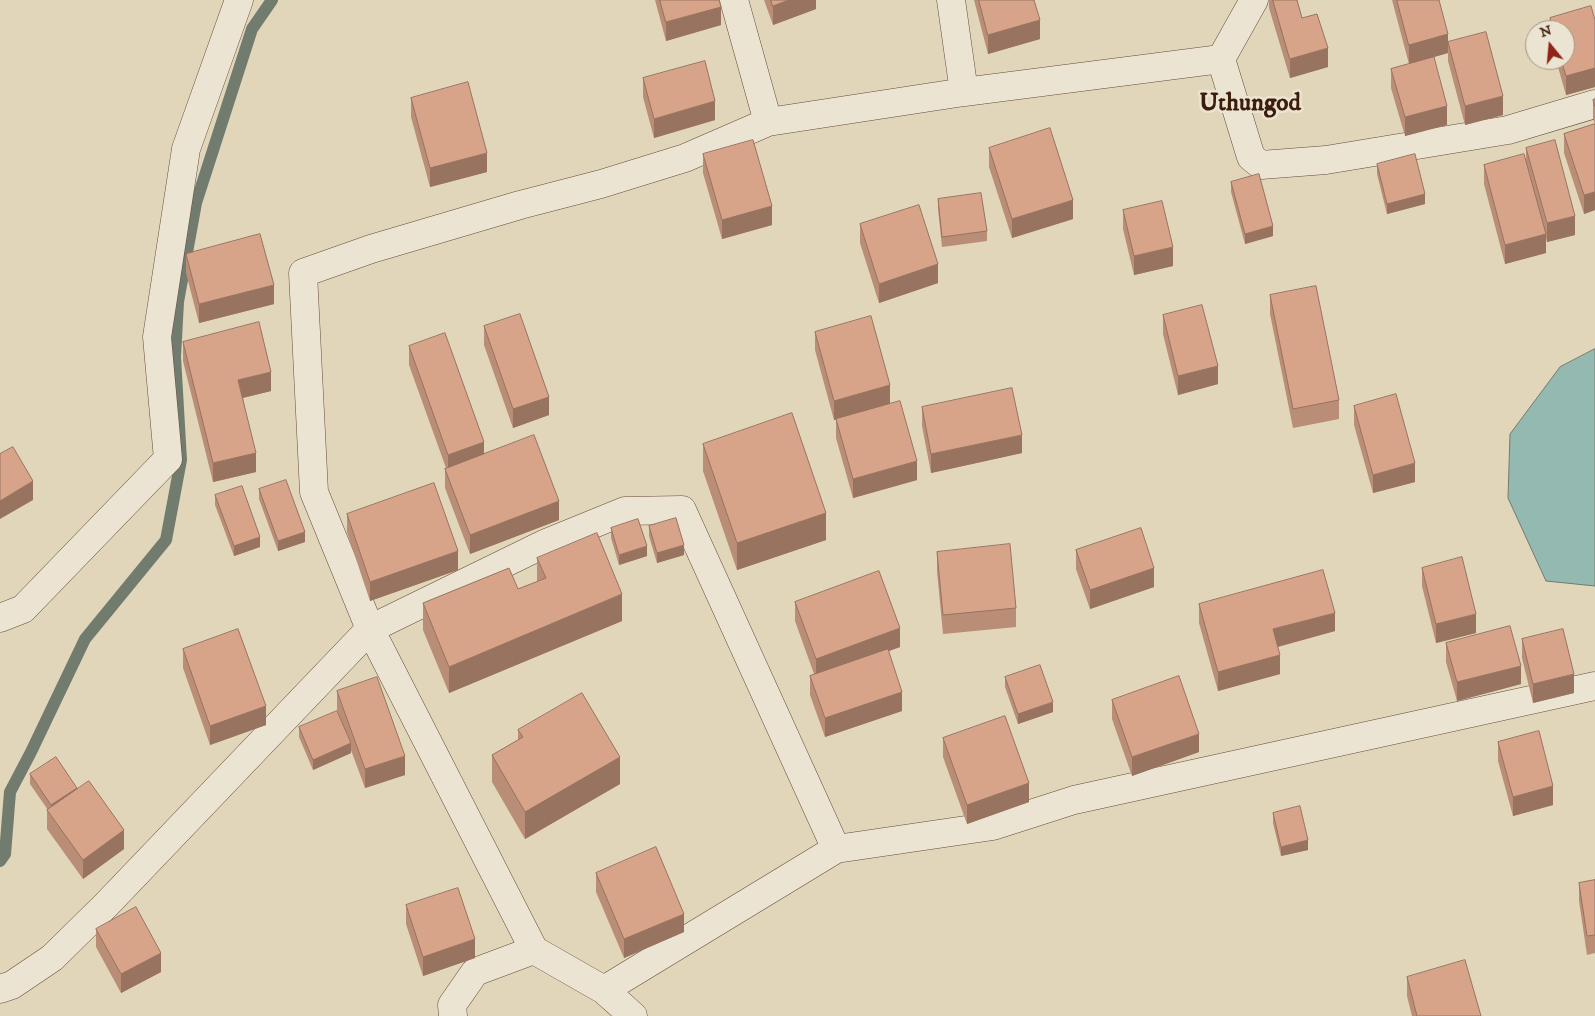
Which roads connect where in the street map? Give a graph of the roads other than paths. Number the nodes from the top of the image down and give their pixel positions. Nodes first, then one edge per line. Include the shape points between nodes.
1 (239, 0) edge
2 (734, 0) edge
3 (951, 0) edge
4 (1254, 0) edge
5 (1221, 59) junction
6 (964, 92) junction
7 (1595, 104) edge
8 (768, 122) junction
9 (0, 618) edge
10 (370, 629) junction
11 (1595, 686) edge
12 (836, 850) junction
13 (534, 950) junction
14 (0, 989) edge
15 (604, 990) junction
16 (453, 1016) edge
17 (633, 1016) edge

1 - 9 street via 186,149 157,338 168,459 23,609
2 - 8 street
3 - 6 street
4 - 5 street
5 - 6 street
5 - 7 street via 1251,157 1261,165 1326,160 1508,130
6 - 8 street
8 - 10 street via 685,158 371,249 304,273 314,492
10 - 12 street via 544,544 625,511 682,510
10 - 13 street
10 - 14 street via 52,958 12,985
11 - 12 street via 1074,800 993,826
12 - 15 street
13 - 15 street
13 - 16 street via 475,972 452,1005
15 - 17 street

